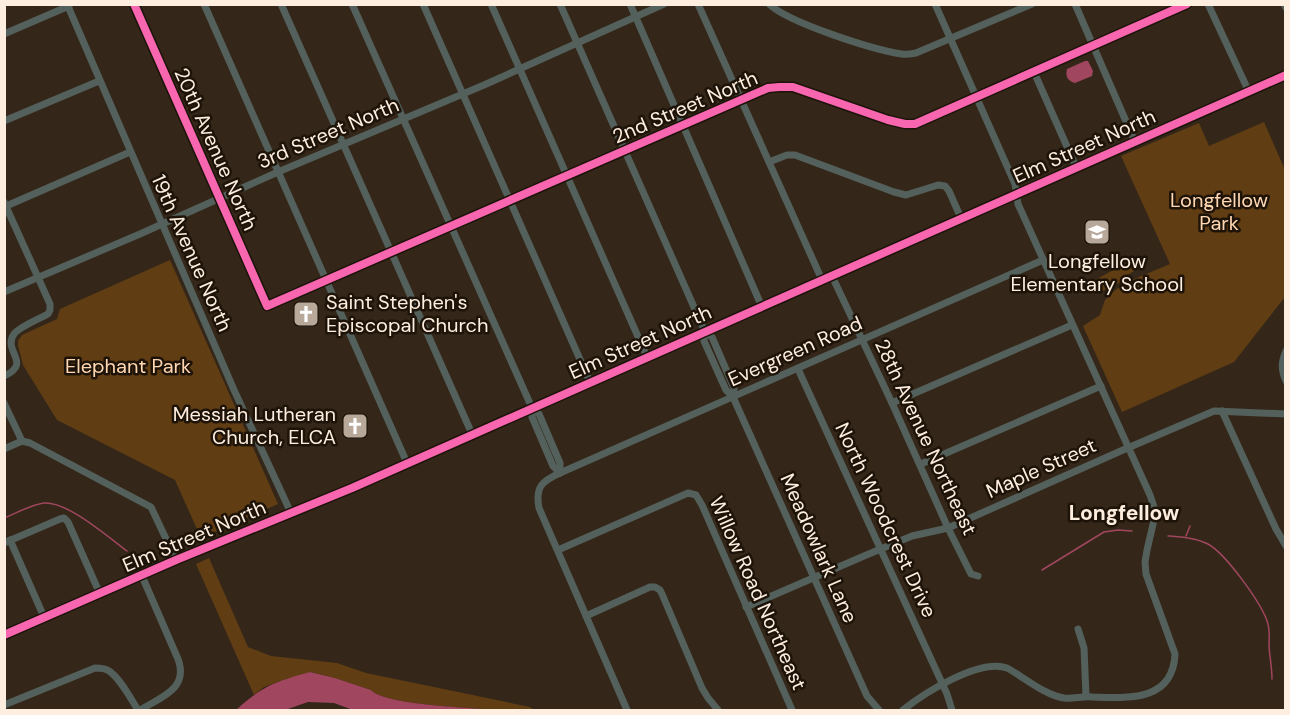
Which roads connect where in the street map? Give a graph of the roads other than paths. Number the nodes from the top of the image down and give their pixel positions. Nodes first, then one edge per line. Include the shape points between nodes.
1 (134, 4) edge
2 (204, 4) edge
3 (281, 4) edge
4 (352, 4) edge
5 (423, 4) edge
6 (491, 4) edge
7 (560, 4) edge
8 (630, 4) edge
9 (664, 4) edge
10 (698, 4) edge
11 (769, 4) edge
12 (934, 4) edge
13 (1032, 4) edge
14 (1075, 4) edge
15 (1187, 4) edge
16 (1208, 4) edge
17 (69, 5) edge
18 (635, 17) junction
19 (4, 34) edge
20 (950, 39) junction
21 (577, 43) junction
22 (1093, 46) junction
23 (519, 69) junction
24 (1035, 72) junction
25 (1286, 75) edge
26 (99, 81) junction
27 (1248, 92) junction
28 (462, 94) junction
29 (977, 97) junction
30 (741, 99) junction
31 (403, 119) junction
32 (4, 122) edge
33 (683, 125) junction
34 (1136, 142) junction
35 (344, 144) junction
36 (625, 151) junction
37 (130, 152) junction
38 (769, 162) junction
39 (1077, 167) junction
40 (278, 172) junction
41 (567, 176) junction
42 (1017, 194) junction
43 (219, 199) junction
44 (509, 200) junction
45 (5, 205) edge
46 (962, 218) junction
47 (162, 225) junction
48 (451, 227) junction
49 (391, 252) junction
50 (1043, 260) junction
51 (832, 276) junction
52 (38, 278) junction
53 (822, 280) junction
54 (326, 281) junction
55 (4, 292) edge
56 (267, 306) joint
57 (762, 307) junction
58 (1072, 325) junction
59 (705, 332) junction
60 (863, 339) junction
61 (1286, 351) edge
62 (647, 357) junction
63 (798, 369) junction
64 (4, 376) edge
65 (1286, 381) edge
66 (590, 382) junction
67 (1101, 386) junction
68 (734, 397) junction
69 (4, 403) edge
70 (892, 403) junction
71 (532, 408) junction
72 (1222, 411) junction
73 (1286, 414) edge
74 (472, 434) junction
75 (22, 441) junction
76 (1128, 447) junction
77 (4, 449) edge
78 (408, 463) junction
79 (921, 464) junction
80 (560, 473) junction
81 (291, 513) junction
82 (948, 528) junction
83 (7, 541) edge
84 (1286, 546) edge
85 (881, 549) junction
86 (558, 550) junction
87 (176, 560) junction
88 (141, 576) junction
89 (978, 576) dead end
90 (814, 577) junction
91 (100, 594) junction
92 (746, 607) junction
93 (586, 616) junction
94 (44, 618) junction
95 (1078, 629) dead end
96 (4, 635) edge
97 (942, 685) junction
98 (1086, 696) junction
99 (4, 705) edge
100 (139, 711) edge
101 (627, 711) edge
102 (718, 711) edge
103 (792, 711) edge
104 (879, 711) edge
105 (903, 711) edge
106 (952, 711) edge

1 - 43 street, 20th Avenue North
2 - 40 street
3 - 35 street
4 - 31 street
5 - 28 street
6 - 23 street
7 - 21 street, Meadowlark Lane
8 - 18 street
9 - 18 street, 3rd Street North
10 - 30 street
11 - 20 street via 807,25 903,54
12 - 20 street
13 - 20 street
14 - 22 street
15 - 22 street, 2nd Street North
16 - 27 street
17 - 19 street
17 - 26 street, 19th Avenue North
18 - 21 street, 3rd Street North
18 - 33 street
20 - 29 street
21 - 23 street, 3rd Street North
21 - 36 street, Meadowlark Lane
22 - 24 street, 2nd Street North
22 - 34 street
23 - 28 street, 3rd Street North
23 - 41 street
24 - 29 street, 2nd Street North
24 - 39 street
25 - 27 street, Elm Street North
26 - 32 street
26 - 37 street, 19th Avenue North
27 - 34 street, Elm Street North
28 - 31 street, 3rd Street North
28 - 44 street
29 - 30 street, 2nd Street North via 915,124 888,120 793,87 768,88
29 - 42 street
30 - 33 street, 2nd Street North
30 - 38 street
31 - 35 street, 3rd Street North
31 - 48 street
33 - 36 street, 2nd Street North
33 - 57 street
34 - 39 street, Elm Street North
35 - 40 street, 3rd Street North
35 - 49 street
36 - 41 street, 2nd Street North
36 - 59 street, Meadowlark Lane
37 - 45 street
37 - 47 street, 19th Avenue North
38 - 46 street via 795,155 906,195 945,186
38 - 53 street
39 - 42 street, Elm Street North
40 - 43 street, 3rd Street North
40 - 54 street
41 - 44 street, 2nd Street North
41 - 62 street
42 - 46 street, Elm Street North
42 - 50 street
43 - 47 street, 3rd Street North
43 - 56 street, 20th Avenue North
44 - 48 street, 2nd Street North
44 - 66 street
45 - 52 street
46 - 51 street, Elm Street North
47 - 52 street, 3rd Street North
47 - 81 street, 19th Avenue North
48 - 49 street, 2nd Street North
48 - 71 street
49 - 54 street, 2nd Street North
49 - 74 street
50 - 58 street
50 - 60 street, Evergreen Road
51 - 53 street, Elm Street North
51 - 60 street, 28th Avenue Northeast
52 - 55 street, 3rd Street North
52 - 64 street via 50,310 12,335 17,367
53 - 57 street, Elm Street North
54 - 56 street, 2nd Street North
54 - 78 street
57 - 59 street, Elm Street North
58 - 67 street
58 - 70 street
59 - 62 street, Elm Street North
59 - 68 street, Meadowlark Lane via 704,341 726,390
60 - 63 street, Evergreen Road
60 - 70 street, 28th Avenue Northeast
61 - 65 street via 1282,360
62 - 66 street, Elm Street North
63 - 68 street, Evergreen Road
63 - 85 street, North Woodcrest Drive
66 - 71 street, Elm Street North
67 - 76 street
67 - 79 street
68 - 80 street, Evergreen Road
68 - 90 street, Meadowlark Lane
69 - 75 street
70 - 79 street, 28th Avenue Northeast
71 - 74 street, Elm Street North
71 - 80 street via 532,417 553,466
72 - 73 street, Maple Street
72 - 76 street, Maple Street
72 - 84 street
74 - 78 street, Elm Street North
75 - 77 street
75 - 87 street via 152,507
76 - 82 street, Maple Street
76 - 98 street via 1154,507 1146,574 1174,664 1158,690 1132,697
78 - 81 street, Elm Street North
79 - 82 street, 28th Avenue Northeast
80 - 86 street, Evergreen Road via 541,484 537,500
81 - 87 street, Elm Street North
82 - 85 street, Maple Street via 912,536
82 - 89 street, 28th Avenue Northeast via 971,574
83 - 91 street via 64,518
83 - 94 street
85 - 90 street, Maple Street
85 - 97 street, North Woodcrest Drive
86 - 92 street, Willow Road Northeast via 688,493 696,495
86 - 93 street, Evergreen Road
87 - 88 street, Elm Street North
88 - 91 street, Elm Street North
88 - 100 street via 178,659 181,676 175,688
90 - 92 street, Maple Street
90 - 104 street, Meadowlark Lane via 867,696
91 - 94 street, Elm Street North
92 - 103 street, Willow Road Northeast
93 - 101 street, Evergreen Road
93 - 102 street via 655,586 662,594 702,688
94 - 96 street, Elm Street North
95 - 98 street via 1084,648
97 - 98 street via 981,667 1000,665 1064,698
97 - 105 street
97 - 106 street, North Woodcrest Drive
99 - 100 street via 102,668 118,679

